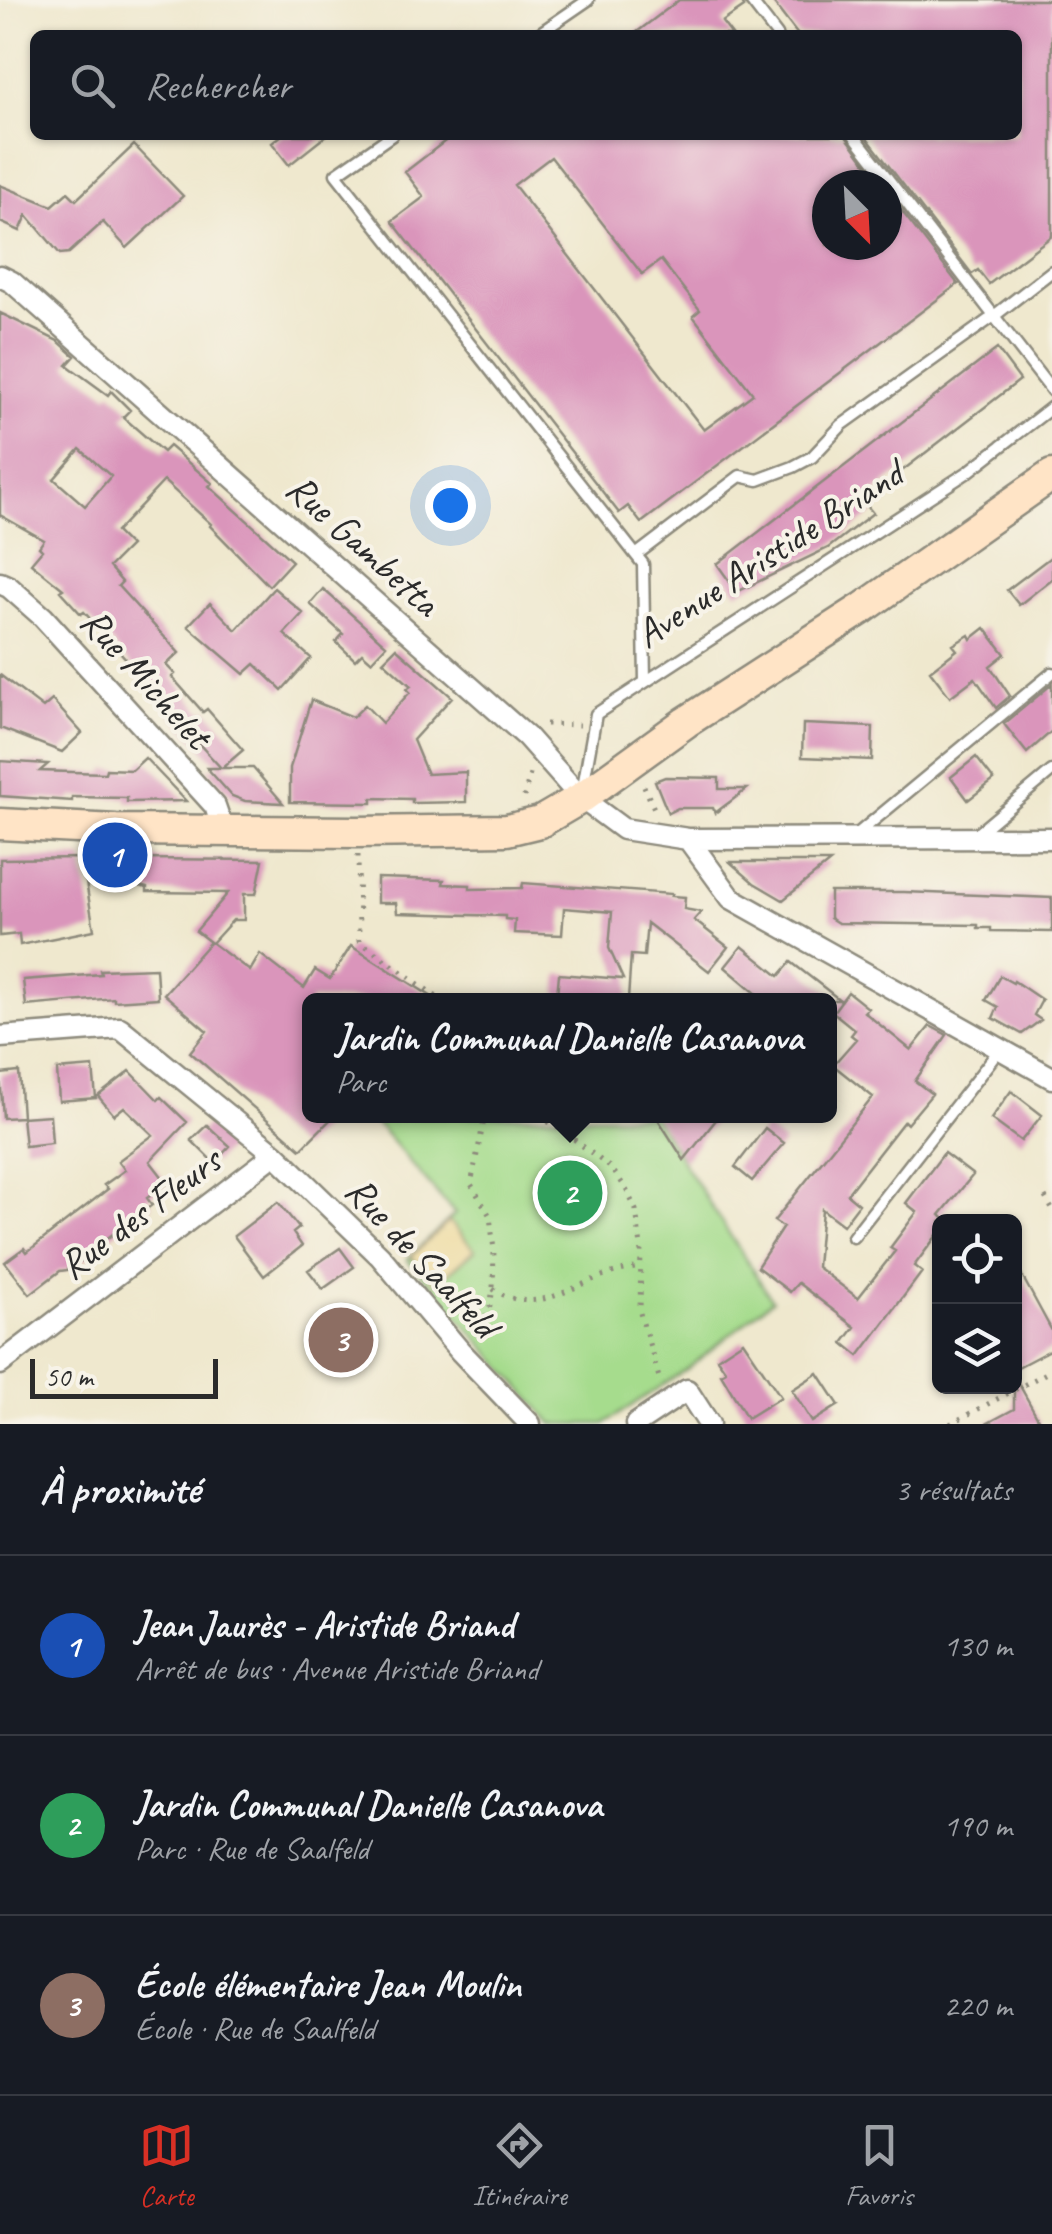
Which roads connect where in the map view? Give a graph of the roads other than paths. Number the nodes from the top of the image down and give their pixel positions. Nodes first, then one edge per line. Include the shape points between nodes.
1 (588, 0) edge
2 (750, 0) edge
3 (544, 30) edge
4 (773, 30) edge
5 (385, 140) edge
6 (858, 140) edge
7 (1052, 271) edge
8 (0, 276) edge
9 (994, 316) junction
10 (1052, 391) edge
11 (1052, 407) edge
12 (1052, 475) edge
13 (636, 555) junction
14 (0, 583) edge
15 (1052, 673) edge
16 (645, 682) junction
17 (1052, 771) edge
18 (582, 798) junction
19 (0, 824) edge
20 (224, 832) junction
21 (972, 837) junction
22 (678, 838) junction
23 (852, 838) junction
24 (1052, 838) edge
25 (0, 1037) edge
26 (1000, 1049) junction
27 (1052, 1078) edge
28 (275, 1154) junction
29 (853, 1238) dead end
30 (0, 1364) edge
31 (530, 1424) edge
32 (636, 1424) edge
33 (709, 1424) edge

1 - 3 lane
2 - 4 lane
5 - 13 lane via 336,174
6 - 9 lane
7 - 9 lane
8 - 18 street, Rue Gambetta via 527,737
9 - 10 lane
9 - 13 lane via 842,425 812,457 758,480 740,476
11 - 16 lane, Avenue Aristide Briand via 968,472
12 - 18 main road
13 - 16 lane via 643,564
14 - 20 street, Rue Michelet via 43,616 215,806
15 - 23 lane
16 - 18 lane, Avenue Aristide Briand via 596,714
17 - 21 lane
18 - 20 main road via 540,822 506,830
18 - 22 street, Rue Gambetta via 622,829
19 - 20 main road
21 - 23 street, Rue Gambetta
21 - 24 street, Rue Gambetta
22 - 23 street, Rue Gambetta
22 - 26 street via 731,898
25 - 28 street, Rue de Saalfeld via 120,1028
26 - 27 street
26 - 29 lane
28 - 30 street, Rue des Fleurs
28 - 31 street, Rue de Saalfeld via 380,1256
32 - 33 street via 680,1395

